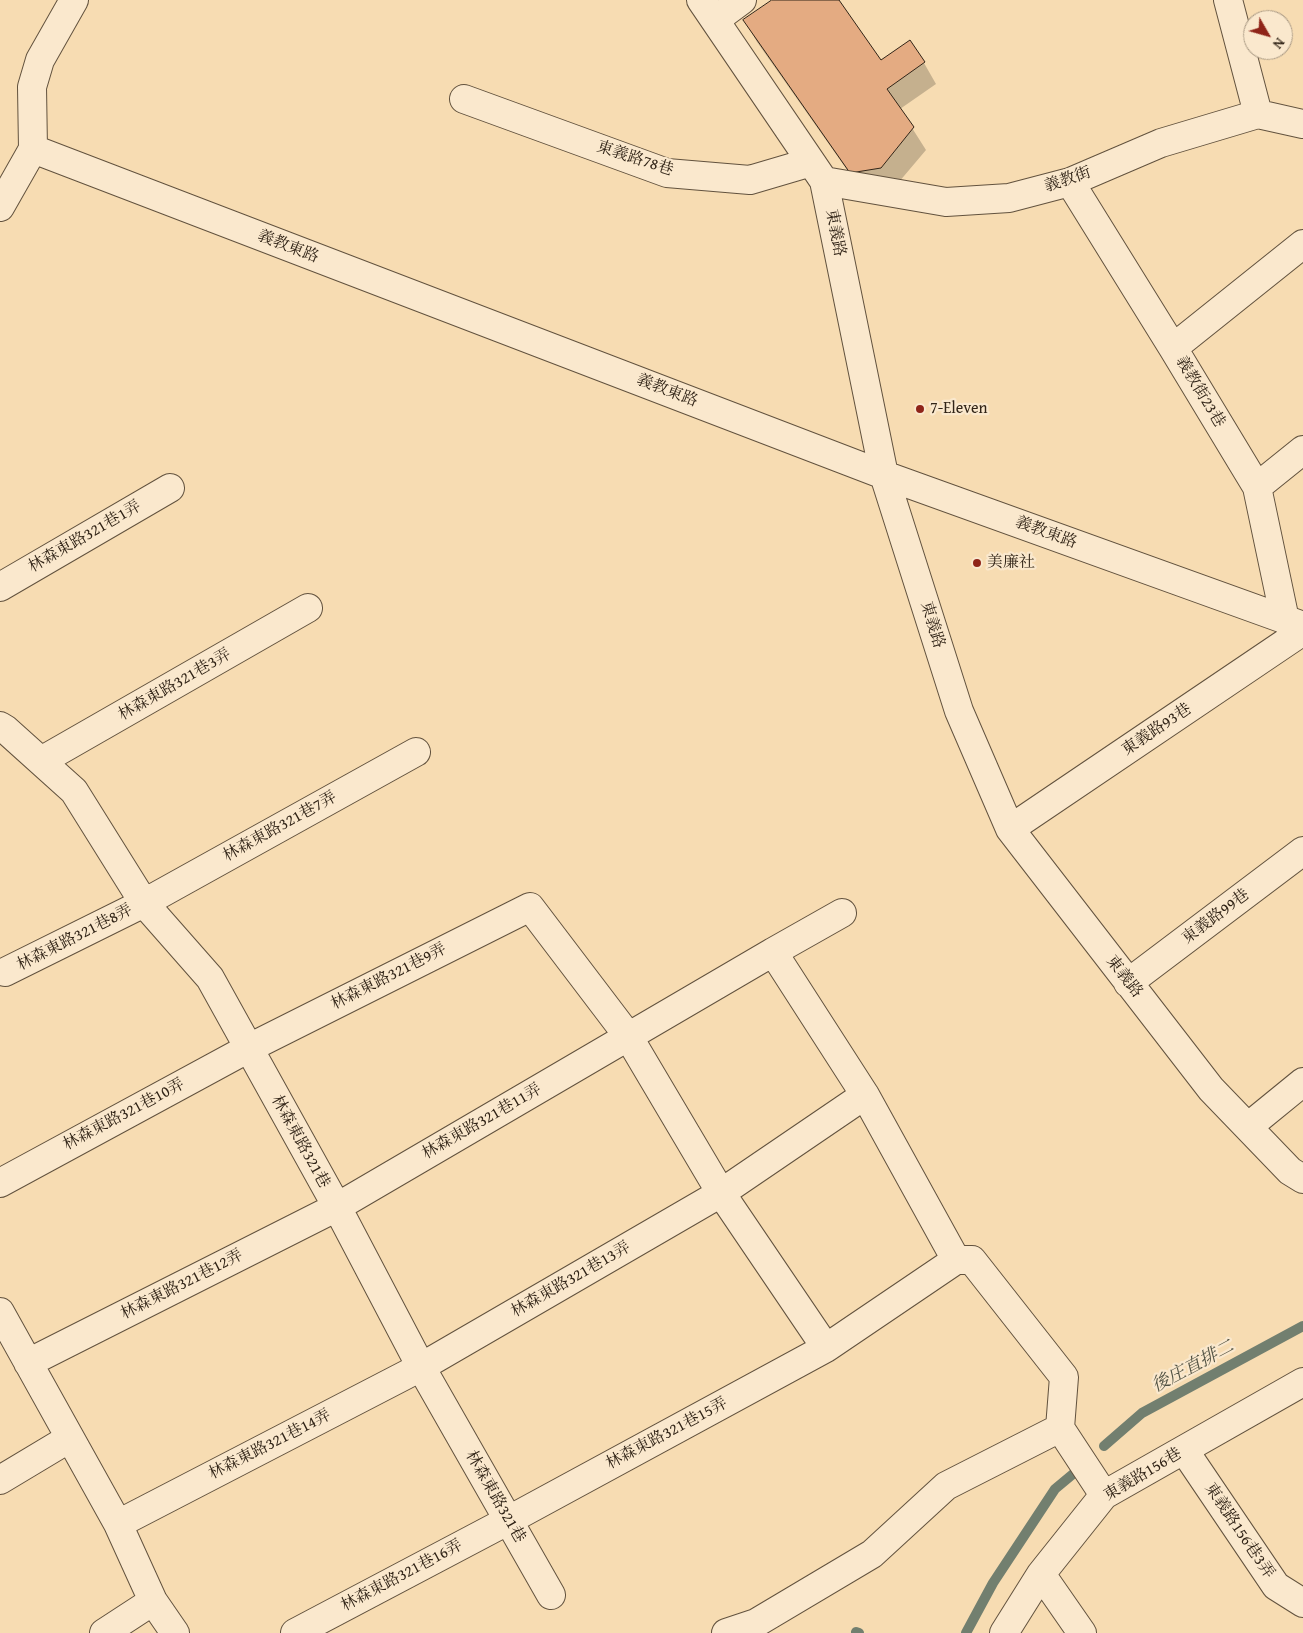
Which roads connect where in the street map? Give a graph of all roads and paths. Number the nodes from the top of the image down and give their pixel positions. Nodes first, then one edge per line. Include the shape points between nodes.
1 (74, 0) edge
2 (742, 0) edge
3 (1228, 0) edge
4 (708, 10) edge
5 (464, 99) dead end
6 (1258, 114) junction
7 (1302, 125) edge
8 (33, 149) junction
9 (817, 171) junction
10 (1070, 182) junction
11 (0, 207) edge
12 (1303, 244) edge
13 (1174, 348) junction
14 (1303, 450) edge
15 (884, 474) junction
16 (1257, 487) junction
17 (170, 488) dead end
18 (0, 586) edge
19 (308, 608) dead end
20 (1297, 626) edge
21 (0, 726) edge
22 (416, 752) dead end
23 (41, 761) junction
24 (1010, 829) junction
25 (1303, 851) edge
26 (144, 903) junction
27 (842, 913) dead end
28 (773, 952) junction
29 (5, 972) dead end
30 (1128, 983) junction
31 (628, 1036) junction
32 (249, 1048) junction
33 (1303, 1082) edge
34 (865, 1095) junction
35 (1249, 1126) junction
36 (1303, 1179) edge
37 (0, 1183) edge
38 (721, 1193) junction
39 (337, 1207) junction
40 (956, 1260) junction
41 (0, 1312) edge
42 (826, 1348) junction
43 (28, 1363) junction
44 (421, 1367) junction
45 (1303, 1382) edge
46 (1060, 1428) junction
47 (70, 1438) junction
48 (1184, 1450) junction
49 (0, 1480) edge
50 (1104, 1496) junction
51 (509, 1520) junction
52 (118, 1524) junction
53 (1041, 1574) junction
54 (551, 1595) dead end
55 (153, 1601) junction
56 (1303, 1603) edge
57 (104, 1633) edge
58 (175, 1633) edge
59 (296, 1633) edge
60 (726, 1633) edge
61 (1004, 1633) edge
62 (1082, 1633) edge

1 - 8 street via 40,60 32,87
2 - 4 street
3 - 6 street
4 - 9 street, 東義路
5 - 9 street, 東義路78巷 via 667,173 750,180
6 - 7 street, 義教街
6 - 10 street, 義教街 via 1161,143
8 - 11 street
8 - 15 street, 義教東路
9 - 10 street, 義教街 via 946,202 1009,198
9 - 15 street, 東義路
10 - 13 street, 義教街23巷
12 - 13 street
13 - 16 street, 義教街23巷
14 - 16 street
15 - 20 street, 義教東路
15 - 24 street, 東義路 via 959,711
16 - 20 street, 義教街23巷
17 - 18 street, 林森東路321巷1弄
19 - 23 street, 林森東路321巷3弄
20 - 24 street, 東義路93巷
21 - 23 street, 林森東路321巷
22 - 26 street, 林森東路321巷7弄
23 - 26 street, 林森東路321巷 via 74,790
24 - 30 street, 東義路
25 - 30 street, 東義路99巷
26 - 29 street, 林森東路321巷8弄
26 - 32 street, 林森東路321巷 via 210,978
27 - 28 street, 林森東路321巷11弄
28 - 31 street, 林森東路321巷11弄
28 - 34 street
30 - 35 street, 東義路 via 1211,1089
31 - 32 street, 林森東路321巷9弄 via 530,907
31 - 38 street
31 - 39 street, 林森東路321巷11弄
32 - 37 street, 林森東路321巷10弄
32 - 39 street, 林森東路321巷
33 - 35 street
34 - 38 street, 林森東路321巷13弄
34 - 40 street
35 - 36 street, 東義路 via 1290,1171
38 - 42 street
38 - 44 street, 林森東路321巷13弄
39 - 43 street, 林森東路321巷12弄
39 - 44 street, 林森東路321巷
40 - 42 street, 林森東路321巷15弄
40 - 46 street via 972,1260 1064,1376
41 - 43 street
42 - 51 street, 林森東路321巷15弄
43 - 47 street
44 - 51 street, 林森東路321巷
44 - 52 street, 林森東路321巷14弄
45 - 48 street, 東義路156巷
46 - 50 street
46 - 60 street via 946,1486 872,1554 756,1623
47 - 49 street
47 - 52 street
48 - 50 street, 東義路156巷
48 - 56 street, 東義路156巷3弄 via 1276,1586
50 - 53 street, 東義路156巷
51 - 54 street, 林森東路321巷
51 - 59 street, 林森東路321巷16弄
52 - 55 street
53 - 61 street, 東義路156巷
53 - 62 street
55 - 57 street
55 - 58 street

